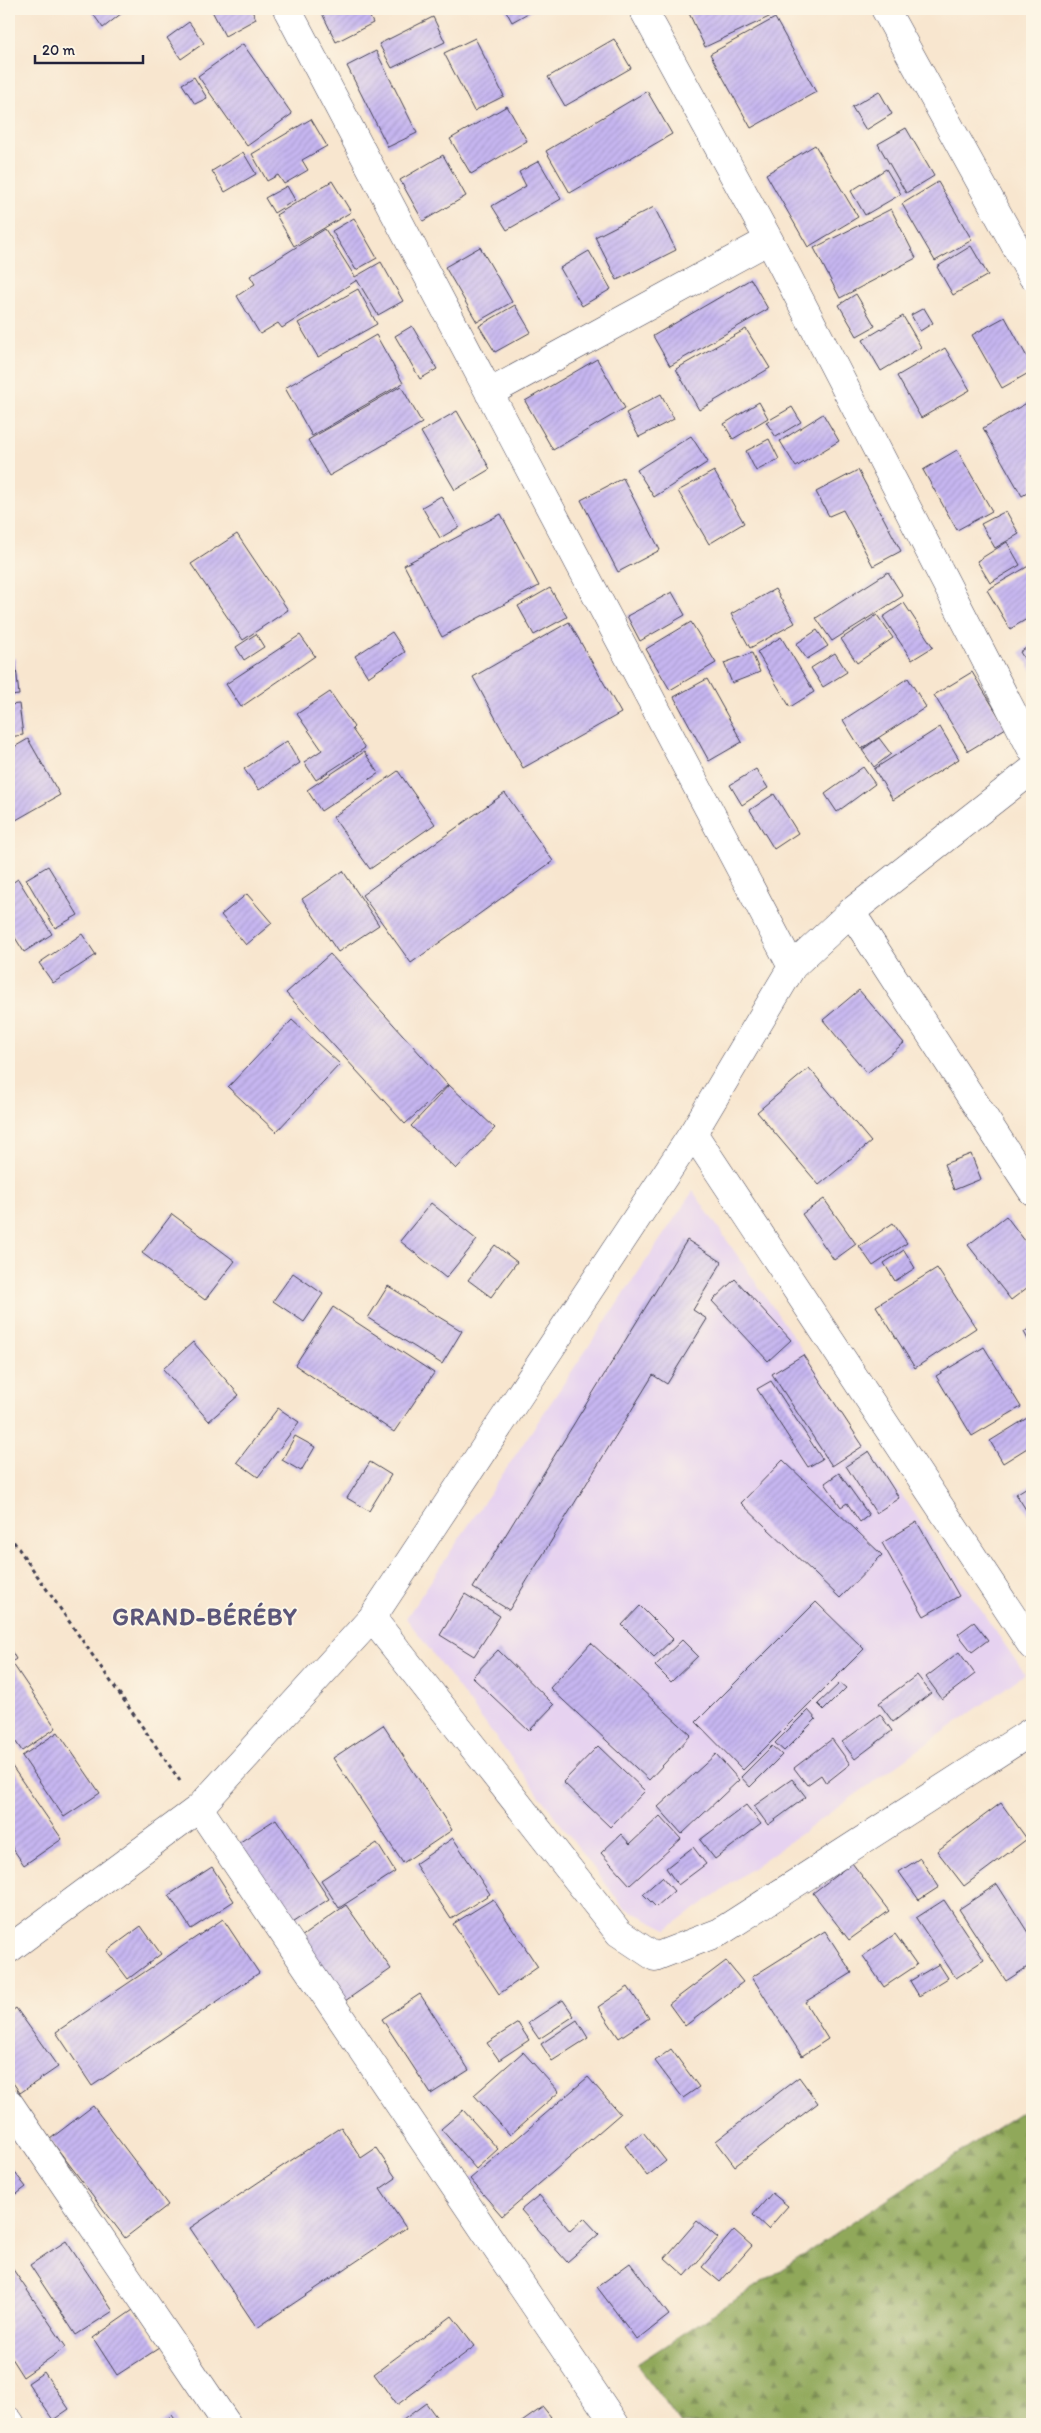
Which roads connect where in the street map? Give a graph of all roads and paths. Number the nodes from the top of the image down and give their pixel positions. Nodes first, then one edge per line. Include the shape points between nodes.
1 (288, 9) edge
2 (642, 9) edge
3 (885, 9) edge
4 (769, 240) junction
5 (1032, 276) edge
6 (489, 393) junction
7 (1032, 750) edge
8 (1032, 770) edge
9 (851, 912) junction
10 (792, 967) junction
11 (694, 1133) junction
12 (1032, 1191) edge
13 (9, 1535) edge
14 (372, 1618) junction
15 (1032, 1646) edge
16 (1032, 1732) edge
17 (199, 1808) junction
18 (9, 1949) edge
19 (9, 2103) edge
20 (227, 2424) edge
21 (615, 2424) edge

1 - 6 street
2 - 4 street
3 - 5 street
4 - 6 street
4 - 7 street
6 - 10 street
8 - 9 street
9 - 10 street
9 - 12 street
10 - 11 street
11 - 14 street
11 - 15 street
13 - 17 path
14 - 16 street via 619,1933 655,1957 720,1932
14 - 17 street
17 - 18 street
17 - 21 street
19 - 20 street

